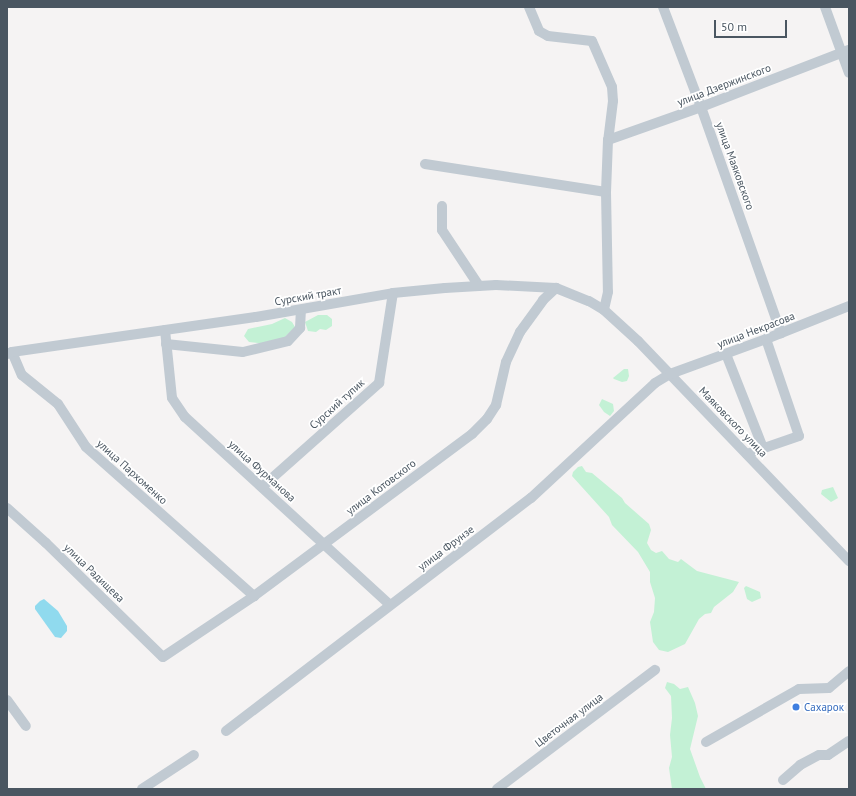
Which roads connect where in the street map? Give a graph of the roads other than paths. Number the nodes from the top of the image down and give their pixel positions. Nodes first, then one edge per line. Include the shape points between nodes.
1 (529, 7) edge
2 (663, 7) edge
3 (825, 7) edge
4 (845, 52) edge
5 (849, 73) edge
6 (701, 107) junction
7 (608, 140) junction
8 (425, 164) dead end
9 (606, 192) junction
10 (442, 206) dead end
11 (479, 286) junction
12 (556, 288) junction
13 (393, 293) junction
14 (849, 306) edge
15 (300, 310) junction
16 (604, 310) junction
17 (165, 330) junction
18 (781, 333) junction
19 (766, 339) junction
20 (166, 344) junction
21 (9, 352) edge
22 (726, 354) junction
23 (670, 374) junction
24 (763, 448) junction
25 (747, 454) junction
26 (262, 487) junction
27 (7, 508) edge
28 (324, 545) junction
29 (847, 556) edge
30 (254, 596) junction
31 (390, 605) junction
32 (163, 658) joint
33 (655, 670) dead end
34 (849, 671) edge
35 (7, 700) edge
36 (26, 726) dead end
37 (226, 731) dead end
38 (849, 740) edge
39 (706, 742) dead end
40 (194, 755) dead end
41 (783, 780) dead end
42 (142, 789) edge
43 (497, 789) edge

1 - 7 street via 539,31 548,36 592,41 612,87
2 - 6 street, улица Маяковского
3 - 4 street
4 - 5 street
4 - 6 street, улица Дзержинского
6 - 7 street, улица Дзержинского
6 - 18 street, улица Маяковского
7 - 9 street
8 - 9 street
9 - 16 street via 608,292
10 - 11 street via 442,230
11 - 12 street, Сурский тракт
11 - 13 street, Сурский тракт
12 - 16 street, Сурский тракт via 590,301
12 - 28 street, улица Котовского via 543,300 520,332 506,362 496,406 487,419 472,434
13 - 15 street, Сурский тракт
13 - 26 street, Сурский тупик via 379,383
14 - 18 street, улица Некрасова
15 - 17 street, Сурский тракт
15 - 20 street via 300,328 288,341 244,352
16 - 23 street, Маяковского улица
17 - 20 street, улица Фурманова
17 - 21 street, Сурский тракт
18 - 19 street, улица Некрасова
19 - 22 street, улица Некрасова
19 - 24 street via 799,436
20 - 26 street, улица Фурманова via 172,398 185,417
21 - 30 street, улица Пархоменко via 22,375 58,404 86,447
22 - 23 street, улица Некрасова
22 - 24 street
23 - 25 street, Маяковского улица
23 - 31 street, улица Фрунзе via 655,383 531,498
24 - 25 street
25 - 29 street, Маяковского улица
26 - 28 street, улица Фурманова
27 - 32 street, улица Радищева
28 - 30 street, улица Котовского
28 - 31 street, улица Фурманова
30 - 32 street, улица Котовского
31 - 37 street, улица Фрунзе
33 - 43 street, Цветочная улица
34 - 39 street via 829,688 799,689
35 - 36 street
38 - 41 street via 828,755 819,755 800,765
40 - 42 street

